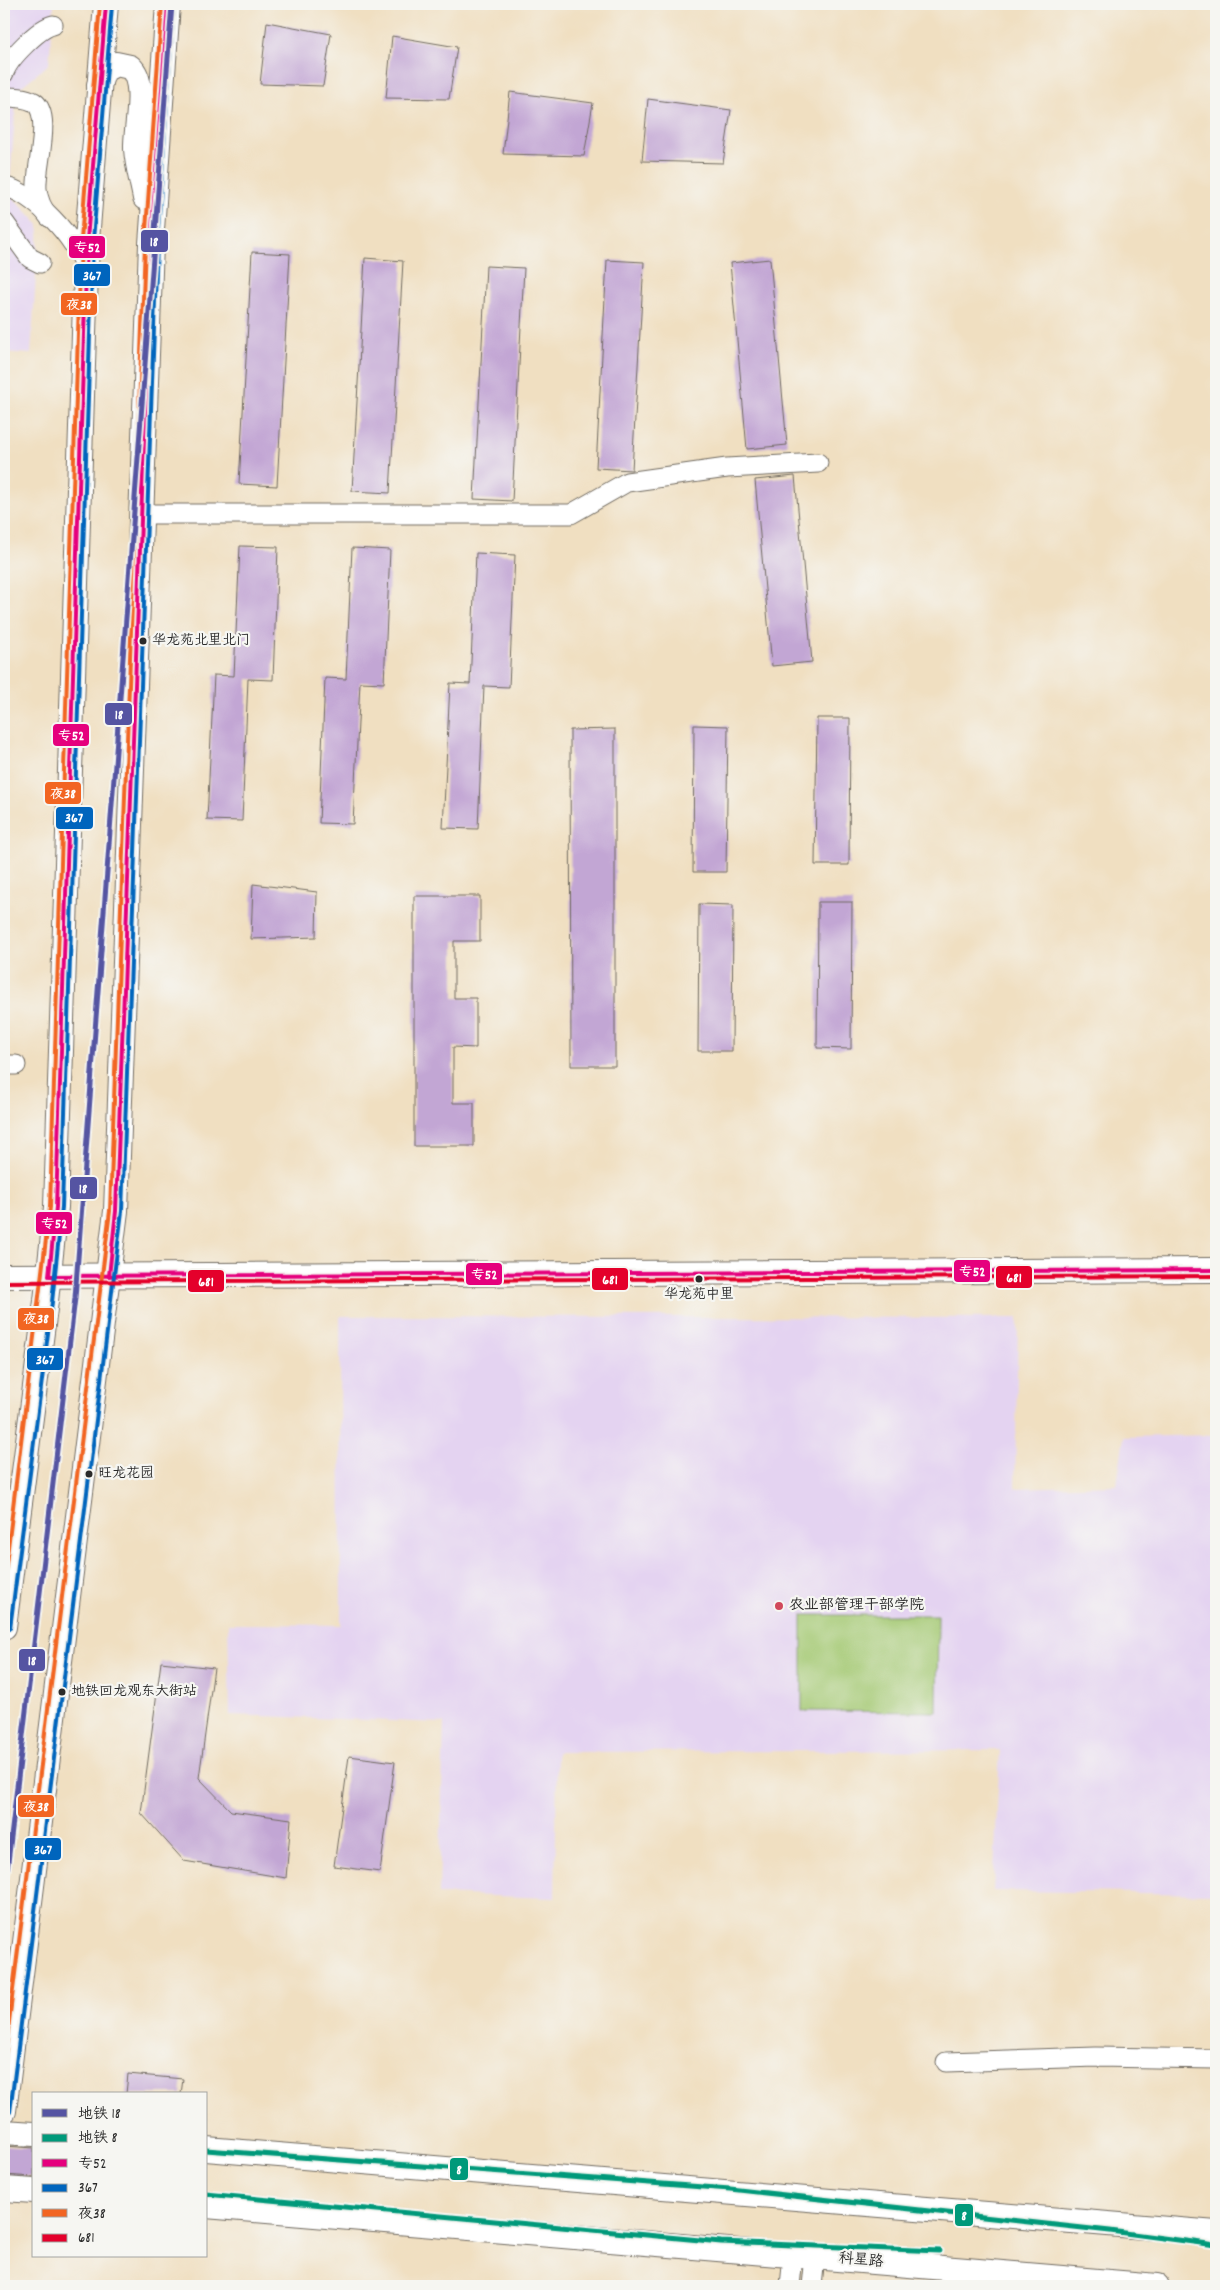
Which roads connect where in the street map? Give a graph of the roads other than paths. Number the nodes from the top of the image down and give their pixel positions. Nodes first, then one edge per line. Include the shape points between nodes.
1 (106, 4) edge
2 (168, 4) edge
3 (54, 25) dead end
4 (4, 73) edge
5 (99, 88) junction
6 (4, 96) edge
7 (4, 187) edge
8 (49, 217) junction
9 (4, 222) edge
10 (151, 244) junction
11 (40, 263) dead end
12 (85, 298) junction
13 (818, 463) dead end
14 (141, 514) junction
15 (1216, 1270) edge
16 (4, 1276) edge
17 (49, 1276) junction
18 (109, 1276) junction
19 (4, 1627) edge
20 (1216, 2059) edge
21 (946, 2062) dead end
22 (4, 2111) edge
23 (4, 2132) edge
24 (32, 2134) edge
25 (208, 2149) edge
26 (4, 2189) edge
27 (32, 2191) edge
28 (208, 2206) edge
29 (1216, 2233) edge
30 (804, 2256) junction
31 (790, 2286) edge
32 (812, 2286) edge
33 (1157, 2286) edge

1 - 5 main road
2 - 10 main road
3 - 4 street via 41,30 8,63
5 - 10 main road via 102,74 111,65 126,65 138,78 136,148
5 - 12 main road
6 - 8 street via 30,100 40,109 43,127 37,188
7 - 8 street via 21,192
8 - 12 street via 69,236 80,253
9 - 11 street via 30,258
10 - 14 main road
12 - 17 main road via 56,1207
13 - 14 street via 727,468 627,482 571,514
14 - 18 main road via 116,1211
15 - 18 main road
16 - 17 main road
17 - 18 main road
17 - 19 main road
18 - 22 main road
20 - 21 street via 1096,2057
23 - 24 main road
25 - 29 main road
26 - 27 main road
28 - 30 main road, 科星路
30 - 31 street
30 - 32 street
30 - 33 main road, 科星路

